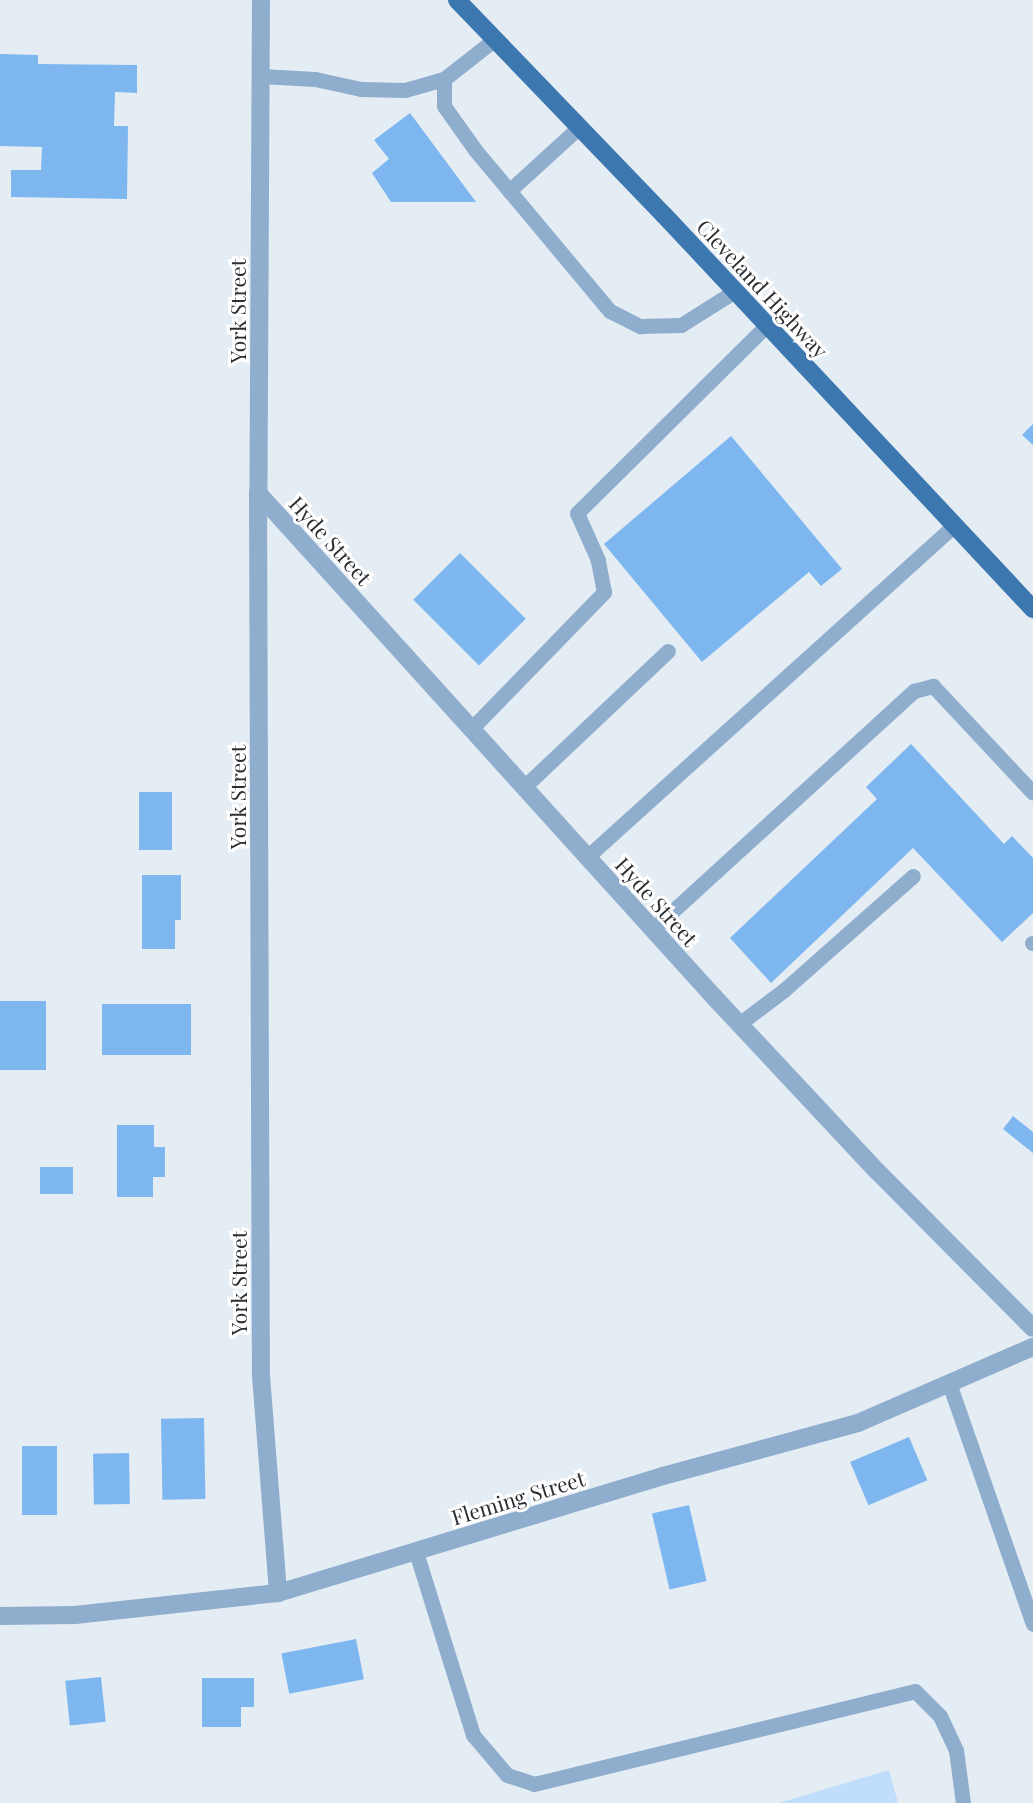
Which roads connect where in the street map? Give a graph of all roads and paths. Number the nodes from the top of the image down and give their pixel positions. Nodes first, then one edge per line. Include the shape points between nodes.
1 (261, 0) edge
2 (457, 0) edge
3 (495, 39) junction
4 (261, 76) junction
5 (444, 79) junction
6 (579, 127) junction
7 (509, 191) junction
8 (735, 291) junction
9 (767, 325) junction
10 (258, 493) junction
11 (955, 525) junction
12 (1033, 609) edge
13 (669, 651) dead end
14 (471, 729) junction
15 (524, 787) junction
16 (1033, 793) edge
17 (587, 857) junction
18 (913, 876) dead end
19 (652, 930) junction
20 (739, 1024) junction
21 (1033, 1328) edge
22 (1033, 1347) edge
23 (950, 1383) junction
24 (416, 1551) junction
25 (278, 1593) junction
26 (0, 1616) edge
27 (1033, 1624) edge
28 (963, 1803) edge

1 - 4 street, York Street
2 - 3 main road, Cleveland Highway
3 - 5 lane
3 - 6 main road, Cleveland Highway
4 - 5 lane via 315,79 372,90 405,90
4 - 10 street, York Street
5 - 7 lane via 444,106
6 - 7 lane
6 - 8 main road, Cleveland Highway
7 - 8 lane via 610,311 640,326 681,325
8 - 9 main road, Cleveland Highway
9 - 11 main road, Cleveland Highway
9 - 14 lane via 577,513 598,560 604,592
10 - 14 street, Hyde Street
10 - 25 street, York Street via 261,1376
11 - 12 main road, Cleveland Highway
11 - 17 lane
13 - 15 lane
14 - 15 street, Hyde Street
15 - 17 street, Hyde Street
16 - 19 lane via 933,686 914,691
17 - 19 street, Hyde Street
18 - 20 lane via 784,990
19 - 20 street, Hyde Street
20 - 21 street, Hyde Street
22 - 23 street, Fleming Street
23 - 24 street, Fleming Street via 858,1423 663,1476
23 - 27 lane
24 - 25 street, Fleming Street
24 - 28 lane via 473,1735 507,1775 534,1784 915,1691 940,1716 956,1750
25 - 26 street, Fleming Street via 75,1615

